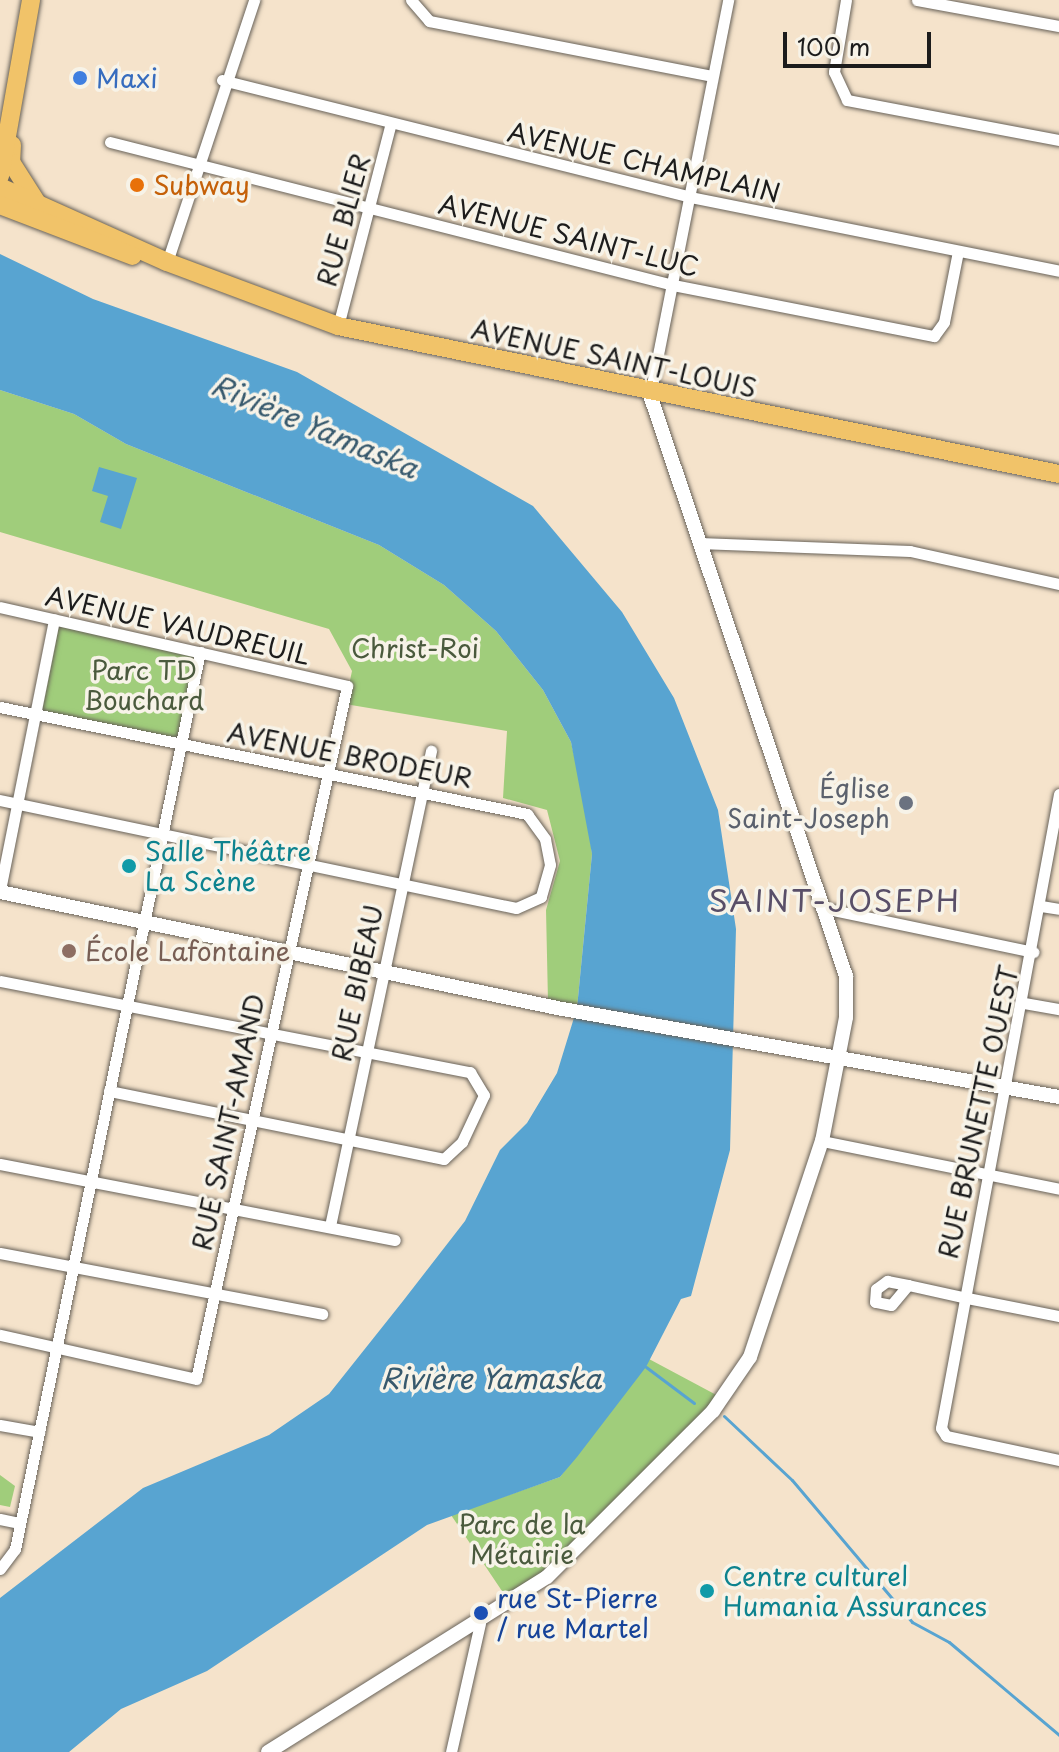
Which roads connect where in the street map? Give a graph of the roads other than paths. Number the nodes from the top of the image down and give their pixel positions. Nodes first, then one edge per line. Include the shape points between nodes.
1 (31, 0) edge
2 (254, 0) edge
3 (411, 0) edge
4 (728, 0) edge
5 (846, 0) edge
6 (917, 0) edge
7 (1059, 26) edge
8 (15, 74) junction
9 (712, 76) junction
10 (222, 80) junction
11 (390, 126) junction
12 (1059, 140) edge
13 (110, 142) dead end
14 (196, 162) junction
15 (0, 176) edge
16 (0, 187) edge
17 (690, 197) junction
18 (0, 205) edge
19 (41, 208) junction
20 (369, 209) junction
21 (958, 251) junction
22 (167, 262) junction
23 (1059, 271) edge
24 (673, 285) junction
25 (338, 326) junction
26 (650, 395) junction
27 (1059, 474) edge
28 (699, 543) junction
29 (1059, 584) edge
30 (0, 607) edge
31 (54, 619) junction
32 (200, 652) junction
33 (347, 686) joint
34 (0, 707) edge
35 (35, 714) junction
36 (180, 743) junction
37 (431, 751) dead end
38 (327, 773) junction
39 (421, 792) junction
40 (1059, 794) edge
41 (0, 800) edge
42 (17, 803) junction
43 (165, 833) junction
44 (307, 864) junction
45 (400, 883) junction
46 (0, 891) edge
47 (1041, 906) junction
48 (823, 908) junction
49 (1059, 909) edge
50 (145, 921) junction
51 (288, 951) junction
52 (1033, 952) junction
53 (381, 970) junction
54 (0, 981) edge
55 (1024, 1003) junction
56 (126, 1005) junction
57 (1059, 1009) edge
58 (269, 1033) junction
59 (365, 1051) junction
60 (840, 1062) junction
61 (1008, 1088) junction
62 (109, 1091) junction
63 (1059, 1097) edge
64 (250, 1119) junction
65 (347, 1139) junction
66 (822, 1141) junction
67 (0, 1164) edge
68 (993, 1177) junction
69 (90, 1183) junction
70 (1059, 1189) edge
71 (229, 1209) junction
72 (330, 1226) junction
73 (395, 1240) dead end
74 (0, 1253) edge
75 (71, 1269) junction
76 (908, 1285) dead end
77 (215, 1294) junction
78 (962, 1297) junction
79 (322, 1314) dead end
80 (1059, 1316) edge
81 (0, 1335) edge
82 (57, 1348) junction
83 (0, 1425) edge
84 (39, 1432) junction
85 (1059, 1460) edge
86 (0, 1519) edge
87 (19, 1523) junction
88 (0, 1569) edge
89 (480, 1623) junction
90 (268, 1752) edge
91 (451, 1752) edge

1 - 8 main road
2 - 10 street
3 - 9 street via 429,21
4 - 9 street
5 - 12 street via 834,72 847,100
6 - 7 street
8 - 15 main road
8 - 19 main road via 11,162
9 - 17 street
10 - 11 street, AVENUE CHAMPLAIN
10 - 14 street
11 - 17 street, AVENUE CHAMPLAIN
11 - 20 street, RUE BLIER
13 - 14 street, AVENUE SAINT-LUC
14 - 20 street, AVENUE SAINT-LUC
14 - 22 street
16 - 19 main road, AVENUE SAINT-LOUIS
17 - 21 street, AVENUE CHAMPLAIN
17 - 24 street
18 - 22 main road, AVENUE SAINT-LOUIS
19 - 22 main road, AVENUE SAINT-LOUIS
20 - 24 street, AVENUE SAINT-LUC
20 - 25 street, RUE BLIER
21 - 23 street, AVENUE CHAMPLAIN
21 - 24 street, AVENUE SAINT-LUC via 944,322 934,336
22 - 25 main road, AVENUE SAINT-LOUIS
24 - 26 street
25 - 26 main road, AVENUE SAINT-LOUIS
26 - 27 main road, AVENUE SAINT-LOUIS
26 - 28 street
28 - 29 street via 896,549
28 - 48 street
30 - 31 street, AVENUE VAUDREUIL
31 - 32 street, AVENUE VAUDREUIL
31 - 35 street
32 - 33 street, AVENUE VAUDREUIL
32 - 36 street
33 - 38 street, RUE SAINT-AMAND
34 - 35 street, AVENUE BRODEUR
35 - 36 street, AVENUE BRODEUR
35 - 42 street
36 - 38 street, AVENUE BRODEUR
36 - 43 street
37 - 39 street, RUE BIBEAU
38 - 39 street, AVENUE BRODEUR
38 - 44 street, RUE SAINT-AMAND
39 - 45 street, RUE BIBEAU
39 - 45 street, AVENUE BRODEUR via 527,814 537,823 550,865 546,887 530,905 516,908
40 - 47 street, RUE BRUNETTE OUEST
41 - 42 street
42 - 43 street
42 - 46 street
43 - 44 street
43 - 50 street
44 - 45 street
44 - 51 street, RUE SAINT-AMAND
45 - 53 street, RUE BIBEAU
46 - 50 street
47 - 49 street
47 - 52 street, RUE BRUNETTE OUEST
48 - 52 street
48 - 60 street via 846,976
50 - 51 street
50 - 56 street
51 - 53 street
51 - 58 street, RUE SAINT-AMAND
52 - 55 street, RUE BRUNETTE OUEST
53 - 59 street, RUE BIBEAU
53 - 60 street
54 - 56 street
55 - 57 street
55 - 61 street, RUE BRUNETTE OUEST
56 - 58 street
56 - 62 street
58 - 59 street
58 - 64 street, RUE SAINT-AMAND
59 - 65 street, RUE BIBEAU
59 - 65 street via 470,1072 482,1082 478,1115 444,1159
60 - 61 street
60 - 66 street
61 - 63 street
61 - 68 street, RUE BRUNETTE OUEST
62 - 64 street
62 - 69 street
64 - 65 street
64 - 71 street, RUE SAINT-AMAND
65 - 72 street, RUE BIBEAU
66 - 68 street
66 - 89 street via 750,1357 713,1411 589,1541
67 - 69 street
68 - 70 street
68 - 78 street, RUE BRUNETTE OUEST
69 - 71 street
69 - 75 street
71 - 72 street
71 - 77 street, RUE SAINT-AMAND
72 - 73 street
74 - 75 street
75 - 77 street
75 - 82 street
76 - 78 street
77 - 79 street
77 - 82 street, RUE SAINT-AMAND via 196,1379
78 - 80 street
78 - 85 street, RUE BRUNETTE OUEST via 941,1428 946,1436
81 - 82 street
82 - 84 street
83 - 84 street
84 - 87 street
86 - 87 street
87 - 88 street via 15,1549
89 - 90 street
89 - 91 street

